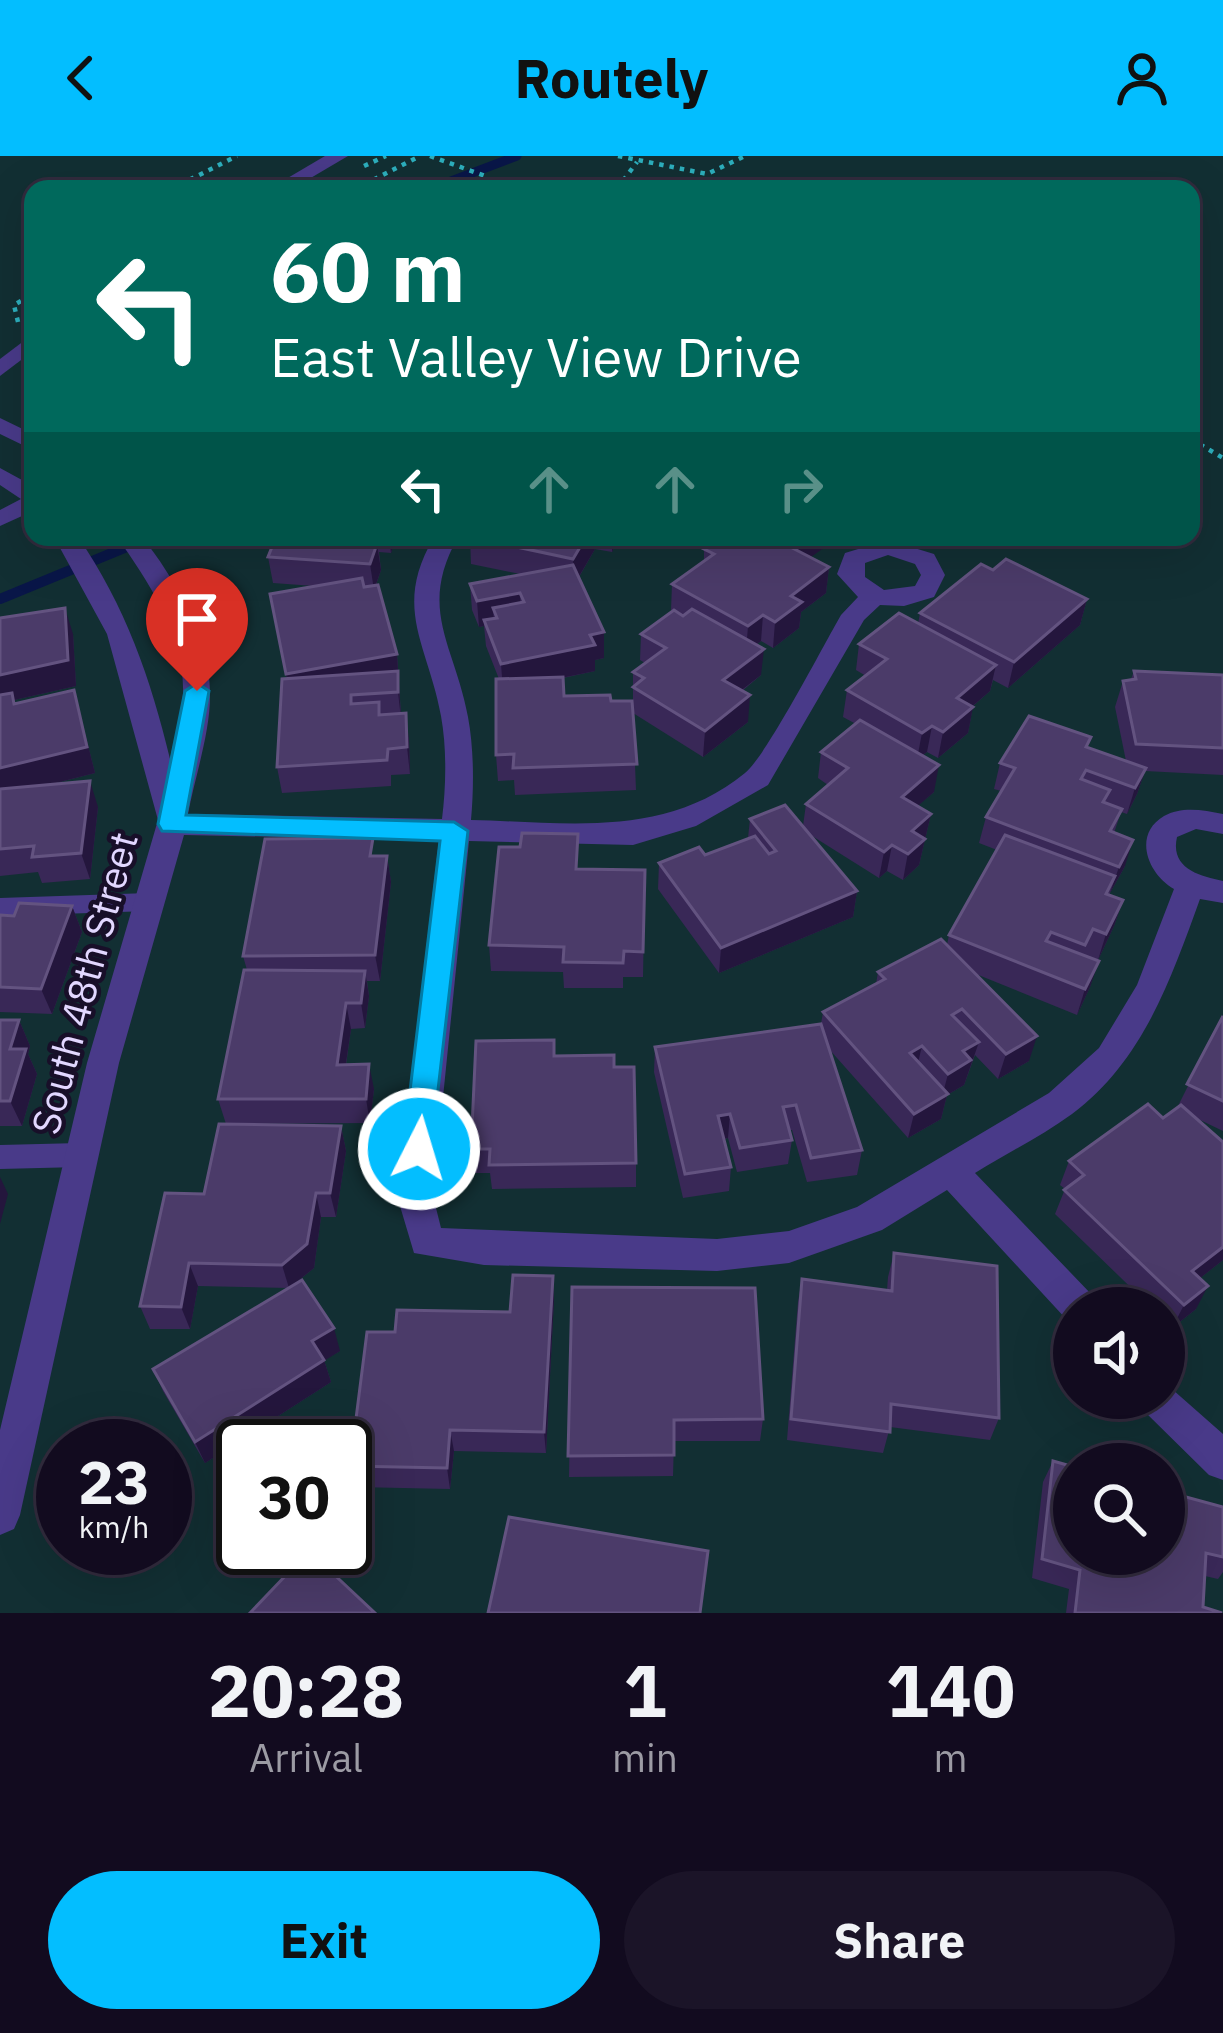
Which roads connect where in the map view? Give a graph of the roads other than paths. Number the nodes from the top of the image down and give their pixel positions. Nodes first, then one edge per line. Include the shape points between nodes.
1 (339, 156) edge
2 (295, 180) edge
3 (24, 336) edge
4 (0, 371) edge
5 (73, 546) edge
6 (136, 546) edge
7 (441, 546) edge
8 (875, 596) dead end
9 (172, 824) junction
10 (1223, 824) edge
11 (454, 831) junction
12 (1207, 889) edge
13 (149, 902) junction
14 (0, 907) edge
15 (80, 1155) junction
16 (0, 1157) edge
17 (950, 1170) junction
18 (1059, 1287) edge
19 (1176, 1419) edge
20 (1223, 1460) edge
21 (0, 1515) edge

1 - 2 street
3 - 4 street
5 - 9 street, South 48th Street via 127,647
6 - 9 street, South 48th Street via 181,623 197,691
7 - 11 street via 424,608 455,718
8 - 11 street via 854,615 758,778 728,798 633,834
9 - 11 street
9 - 13 street, South 48th Street
10 - 12 street via 1181,820 1160,834 1165,868
11 - 17 street via 415,1196 428,1242 717,1255 789,1247 869,1219
12 - 17 street via 1111,1057 1061,1103
13 - 14 lane
13 - 15 street, South 48th Street
15 - 16 lane
15 - 21 street, South 48th Street
17 - 18 street
19 - 20 street

